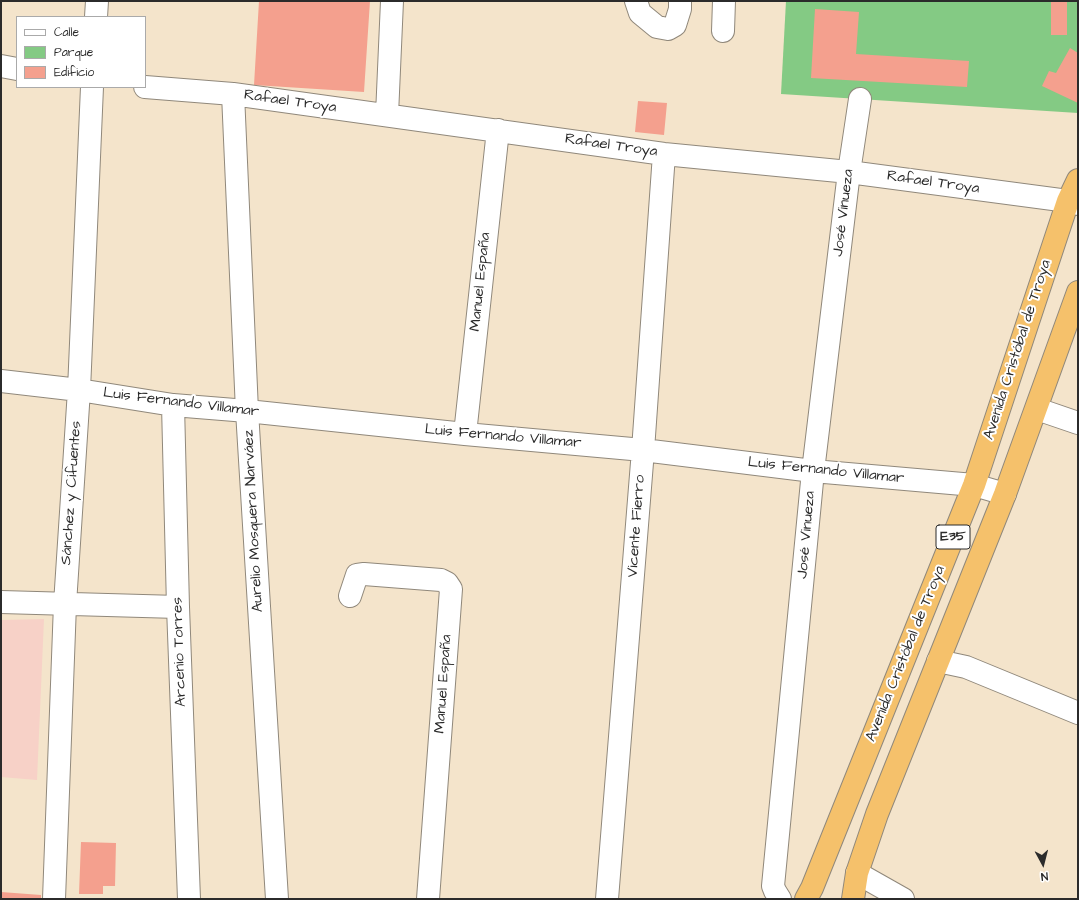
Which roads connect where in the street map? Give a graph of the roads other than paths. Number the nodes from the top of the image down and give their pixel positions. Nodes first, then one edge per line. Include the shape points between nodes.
1 (97, 1) edge
2 (392, 1) edge
3 (636, 1) edge
4 (680, 1) edge
5 (724, 1) edge
6 (96, 16) edge
7 (723, 30) dead end
8 (1, 66) edge
9 (16, 69) edge
10 (146, 87) edge
11 (92, 88) edge
12 (233, 94) junction
13 (860, 99) dead end
14 (387, 115) junction
15 (498, 130) junction
16 (664, 154) junction
17 (849, 172) junction
18 (1078, 180) edge
19 (1073, 202) edge
20 (1078, 292) edge
21 (1, 381) edge
22 (79, 390) junction
23 (174, 405) junction
24 (1037, 408) junction
25 (247, 411) junction
26 (1078, 422) edge
27 (465, 434) junction
28 (643, 450) junction
29 (813, 471) junction
30 (974, 485) junction
31 (1005, 494) junction
32 (350, 596) dead end
33 (1, 602) edge
34 (65, 604) junction
35 (178, 607) junction
36 (938, 661) junction
37 (1078, 713) edge
38 (857, 873) junction
39 (54, 899) edge
40 (189, 899) edge
41 (277, 899) edge
42 (428, 899) edge
43 (607, 899) edge
44 (780, 899) edge
45 (806, 899) edge
46 (853, 899) edge
47 (903, 899) edge

1 - 6 street
2 - 14 street
3 - 4 street via 640,12 657,27 668,29 676,25
5 - 7 street
8 - 9 street
10 - 12 street, Rafael Troya
11 - 22 street, Sánchez y Cifuentes
12 - 14 street, Rafael Troya
12 - 25 street, Aurelio Mosquera Narváez
13 - 17 street, José Vinueza
14 - 15 street, Rafael Troya
15 - 16 street, Rafael Troya
15 - 27 street, Manuel España
16 - 17 street, Rafael Troya
16 - 28 street, Vicente Fierro
17 - 19 street, Rafael Troya
17 - 29 street, José Vinueza
18 - 19 highway, Avenida Cristóbal de Troya / E35
19 - 30 highway, Avenida Cristóbal de Troya / E35
20 - 24 highway, E35
21 - 22 street, Luis Fernando Villamar
22 - 23 street, Luis Fernando Villamar
22 - 34 street, Sánchez y Cifuentes
23 - 25 street, Luis Fernando Villamar
23 - 35 street, Arcenio Torres
24 - 26 street
24 - 31 highway, E35
25 - 27 street, Luis Fernando Villamar
25 - 41 street, Aurelio Mosquera Narváez
27 - 28 street, Luis Fernando Villamar
28 - 29 street, Luis Fernando Villamar
28 - 43 street, Vicente Fierro
29 - 30 street, Luis Fernando Villamar
29 - 44 street, José Vinueza via 773,886
30 - 31 street, Luis Fernando Villamar
30 - 45 highway, Avenida Cristóbal de Troya / E35
31 - 36 highway, E35
32 - 42 street, Manuel España via 357,575 364,574 441,580 447,582 452,589
33 - 34 street
34 - 35 street
34 - 39 street, Sánchez y Cifuentes
35 - 40 street, Arcenio Torres
36 - 37 street via 966,667
36 - 38 highway, E35 via 877,814
38 - 46 highway, E35
38 - 47 street

